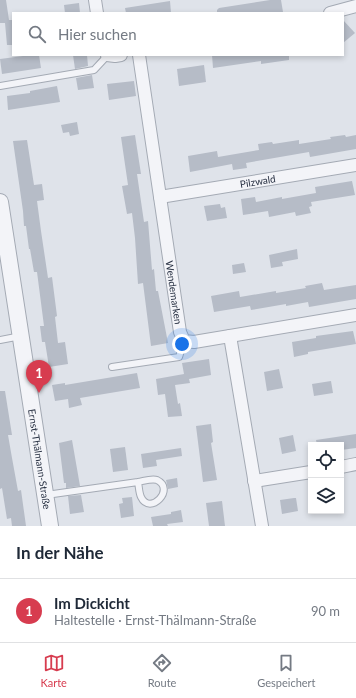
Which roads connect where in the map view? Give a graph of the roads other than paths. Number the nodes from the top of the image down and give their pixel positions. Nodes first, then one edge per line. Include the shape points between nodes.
1 (95, 0) edge
2 (354, 8) edge
3 (97, 12) edge
4 (335, 12) edge
5 (106, 56) edge
6 (138, 56) edge
7 (0, 86) edge
8 (356, 165) edge
9 (160, 197) junction
10 (0, 202) edge
11 (356, 315) edge
12 (21, 336) junction
13 (230, 336) junction
14 (0, 340) edge
15 (184, 341) junction
16 (112, 367) dead end
17 (356, 464) edge
18 (344, 466) edge
19 (308, 472) edge
20 (254, 481) junction
21 (138, 482) junction
22 (45, 495) junction
23 (50, 526) edge
24 (262, 526) edge

1 - 3 street
2 - 4 street
5 - 7 lane via 94,70
6 - 9 street, Wendemarken
8 - 9 street, Pilzwald
9 - 15 street, Wendemarken via 180,332
10 - 12 street, Ernst-Thälmann-Straße
11 - 13 street
12 - 14 lane
12 - 22 street, Ernst-Thälmann-Straße
13 - 15 street via 194,342
13 - 20 street
15 - 16 lane via 179,357
17 - 18 street
19 - 20 street
20 - 24 street
21 - 21 lane via 141,497 150,503 157,502 164,492 158,481
21 - 22 lane
22 - 23 street, Ernst-Thälmann-Straße

